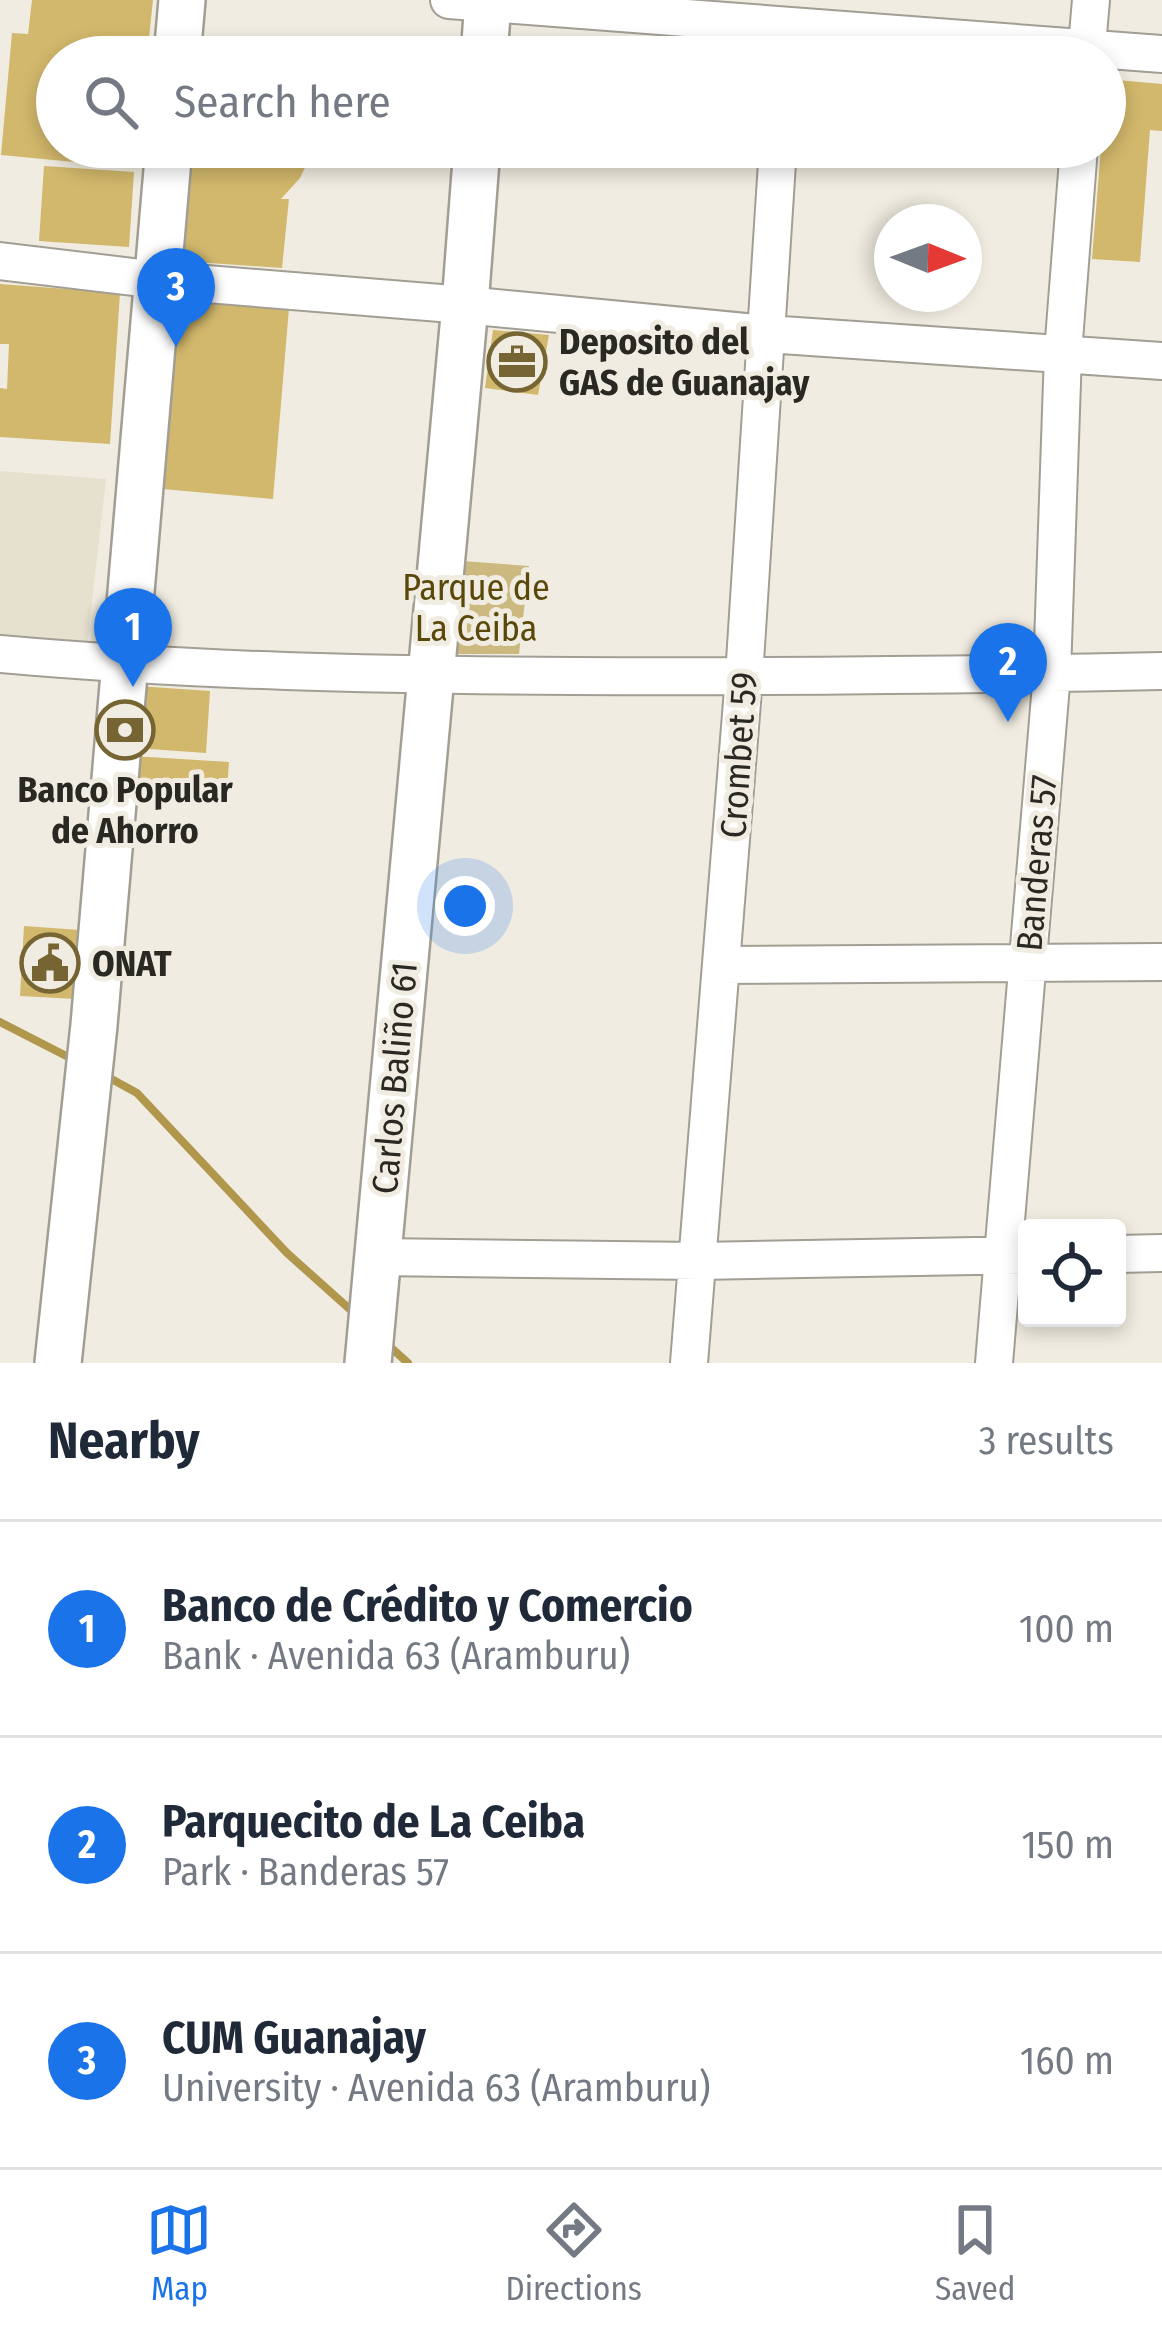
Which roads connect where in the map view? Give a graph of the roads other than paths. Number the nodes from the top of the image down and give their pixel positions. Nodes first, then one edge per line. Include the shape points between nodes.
1 (182, 0) edge
2 (1091, 0) edge
3 (475, 1) edge
4 (785, 28) edge
5 (179, 36) edge
6 (481, 36) edge
7 (878, 36) edge
8 (1088, 36) edge
9 (1126, 54) edge
10 (1162, 54) edge
11 (167, 168) edge
12 (475, 168) edge
13 (777, 168) edge
14 (1077, 168) edge
15 (0, 262) edge
16 (158, 280) junction
17 (465, 305) junction
18 (767, 334) junction
19 (1063, 353) junction
20 (1162, 362) edge
21 (0, 654) edge
22 (124, 665) junction
23 (1162, 670) edge
24 (1052, 673) junction
25 (431, 675) junction
26 (744, 676) junction
27 (1028, 962) junction
28 (1162, 962) edge
29 (722, 965) junction
30 (1162, 1253) edge
31 (1126, 1254) edge
32 (1016, 1255) edge
33 (699, 1262) junction
34 (375, 1277) junction
35 (369, 1361) edge
36 (58, 1363) edge
37 (689, 1363) edge
38 (994, 1363) edge

1 - 5 main road
2 - 8 street
3 - 4 street
3 - 6 main road
4 - 7 street
9 - 10 street
11 - 16 main road
12 - 17 main road, Carlos Baliño 61
13 - 18 street, Crombet 59
14 - 19 street, Banderas 57
15 - 16 street
16 - 17 street
16 - 22 main road
17 - 18 street
17 - 25 main road, Carlos Baliño 61
18 - 19 street
18 - 26 street, Crombet 59
19 - 20 street
19 - 24 street, Banderas 57
21 - 22 street
22 - 25 street
22 - 36 main road
23 - 24 street
24 - 26 street
24 - 27 street, Banderas 57
25 - 26 street
25 - 34 main road, Carlos Baliño 61
26 - 29 street, Crombet 59
27 - 28 street
27 - 29 street
27 - 32 street, Banderas 57
29 - 33 street, Crombet 59
30 - 31 street
32 - 33 street
32 - 38 street, Banderas 57
33 - 34 street
33 - 37 street, Crombet 59
34 - 35 main road, Carlos Baliño 61

